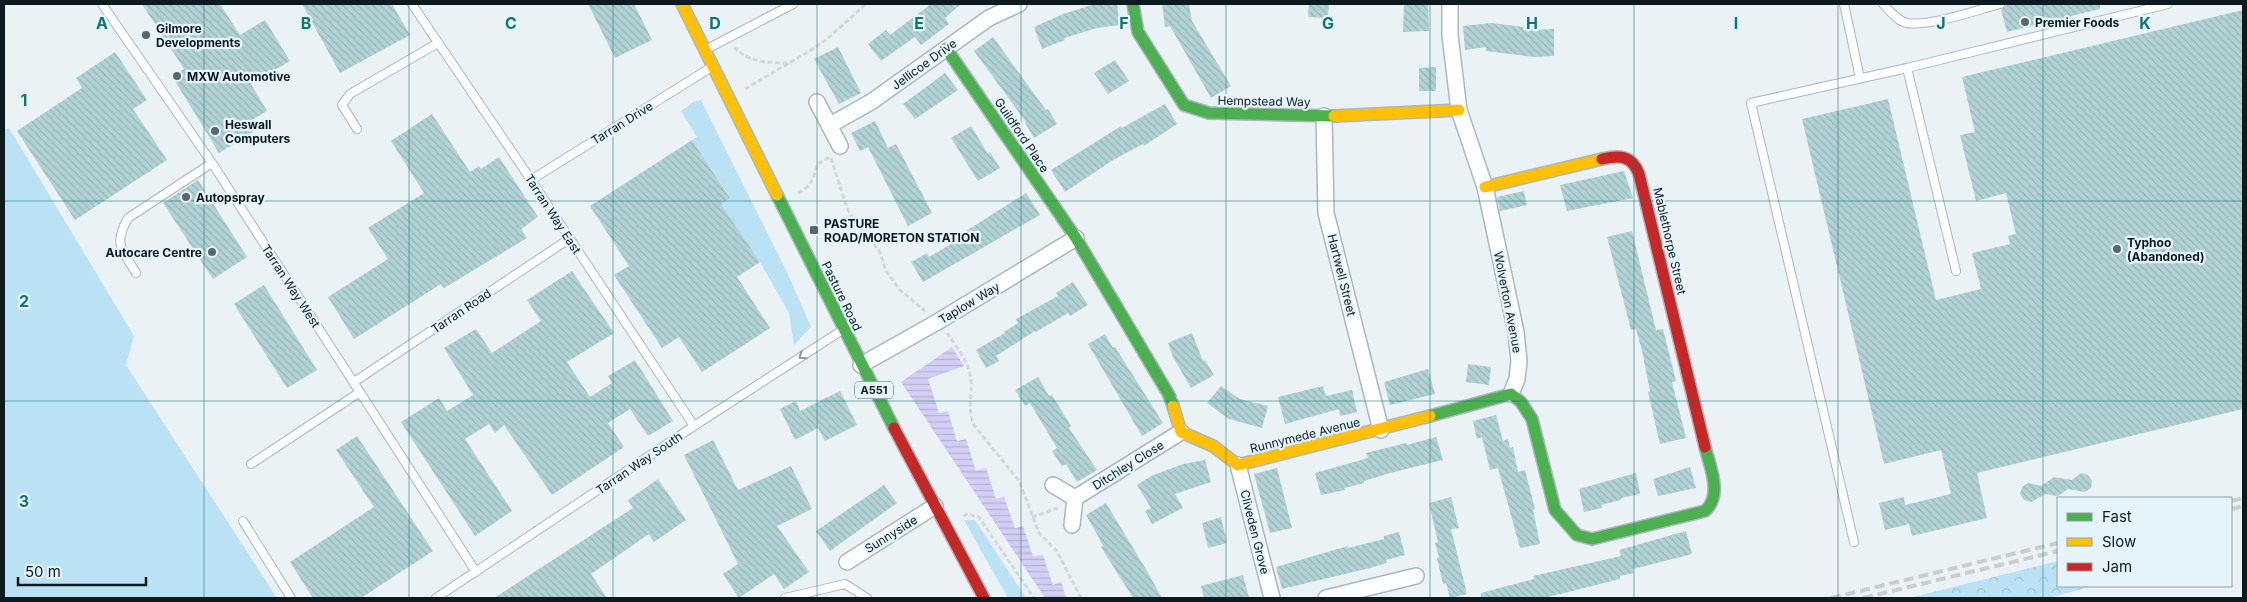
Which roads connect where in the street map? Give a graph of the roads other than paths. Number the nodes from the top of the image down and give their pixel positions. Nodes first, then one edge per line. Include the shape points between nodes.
1 (102, 4) edge
2 (412, 4) edge
3 (682, 4) edge
4 (793, 4) edge
5 (1019, 4) edge
6 (1132, 4) edge
7 (1450, 4) edge
8 (1844, 4) edge
9 (1883, 4) edge
10 (2000, 4) edge
11 (2168, 4) edge
12 (438, 43) junction
13 (946, 48) junction
14 (704, 50) junction
15 (713, 66) junction
16 (1907, 68) junction
17 (1860, 78) junction
18 (817, 102) dead end
19 (1460, 110) junction
20 (1324, 116) junction
21 (830, 125) junction
22 (357, 129) dead end
23 (836, 152) road end
24 (212, 163) junction
25 (532, 180) junction
26 (1485, 187) junction
27 (1076, 238) junction
28 (569, 239) junction
29 (1956, 271) dead end
30 (136, 272) dead end
31 (843, 330) junction
32 (861, 365) junction
33 (354, 382) junction
34 (360, 392) junction
35 (1511, 394) junction
36 (694, 426) junction
37 (1381, 430) junction
38 (1181, 432) junction
39 (251, 464) dead end
40 (1238, 465) junction
41 (1053, 485) dead end
42 (1074, 498) junction
43 (935, 506) junction
44 (243, 521) dead end
45 (1072, 525) dead end
46 (1854, 542) dead end
47 (847, 562) dead end
48 (476, 572) junction
49 (1416, 576) dead end
50 (291, 598) edge
51 (436, 598) edge
52 (785, 598) edge
53 (867, 598) edge
54 (984, 598) edge
55 (1272, 598) edge
56 (1326, 598) edge

1 - 24 lane, Tarran Way West
2 - 12 lane, Tarran Way East
3 - 14 street, Pasture Road / A551
4 - 14 lane
5 - 13 street, Jellicoe Drive via 989,18
6 - 20 street, Hempstead Way via 1138,32 1184,105 1210,113
7 - 19 street, Wolverton Avenue via 1450,35
8 - 17 lane
9 - 10 lane via 1906,23 1923,23
11 - 16 lane
12 - 22 lane via 344,99 342,105
12 - 25 lane, Tarran Way East
13 - 21 street, Jellicoe Drive via 871,102
13 - 27 street, Guildford Place
14 - 15 street, Pasture Road / A551
15 - 25 lane, Tarran Drive
15 - 31 street, Pasture Road / A551
16 - 17 lane
16 - 29 lane
17 - 46 lane via 1751,103
18 - 21 street
19 - 20 street, Hempstead Way
19 - 26 street, Wolverton Avenue
20 - 37 street, Hartwell Street via 1326,213
21 - 23 street
24 - 30 lane via 128,218 120,232 120,246
24 - 33 lane, Tarran Way West
25 - 28 lane, Tarran Way East
26 - 35 street, Wolverton Avenue via 1517,341 1517,379
26 - 35 street, Mablethorpe Street via 1615,156 1626,156 1633,161 1641,179 1712,477 1715,500 1712,506 1705,511 1610,536 1592,539 1577,535 1555,510 1532,419 1521,402
27 - 32 street, Taplow Way
27 - 38 street via 1169,395
28 - 33 lane, Tarran Road
28 - 36 lane, Tarran Way East
31 - 32 street, Pasture Road / A551
31 -> 36 lane, Tarran Way South
32 - 43 street, Pasture Road / A551
33 - 34 lane, Tarran Way West
34 - 39 lane
34 - 48 lane, Tarran Way West
35 - 37 street, Runnymede Avenue
36 - 48 lane, Tarran Way South
37 - 40 street, Runnymede Avenue
38 - 40 street, Runnymede Avenue via 1212,446
38 - 42 street, Ditchley Close
40 - 55 street, Cliveden Grove
41 - 42 street
42 - 45 street
43 - 47 street, Sunnyside
43 - 54 street, Pasture Road / A551
44 - 50 lane
48 - 51 lane, Tarran Way South
49 - 56 street
52 - 53 lane via 845,584

